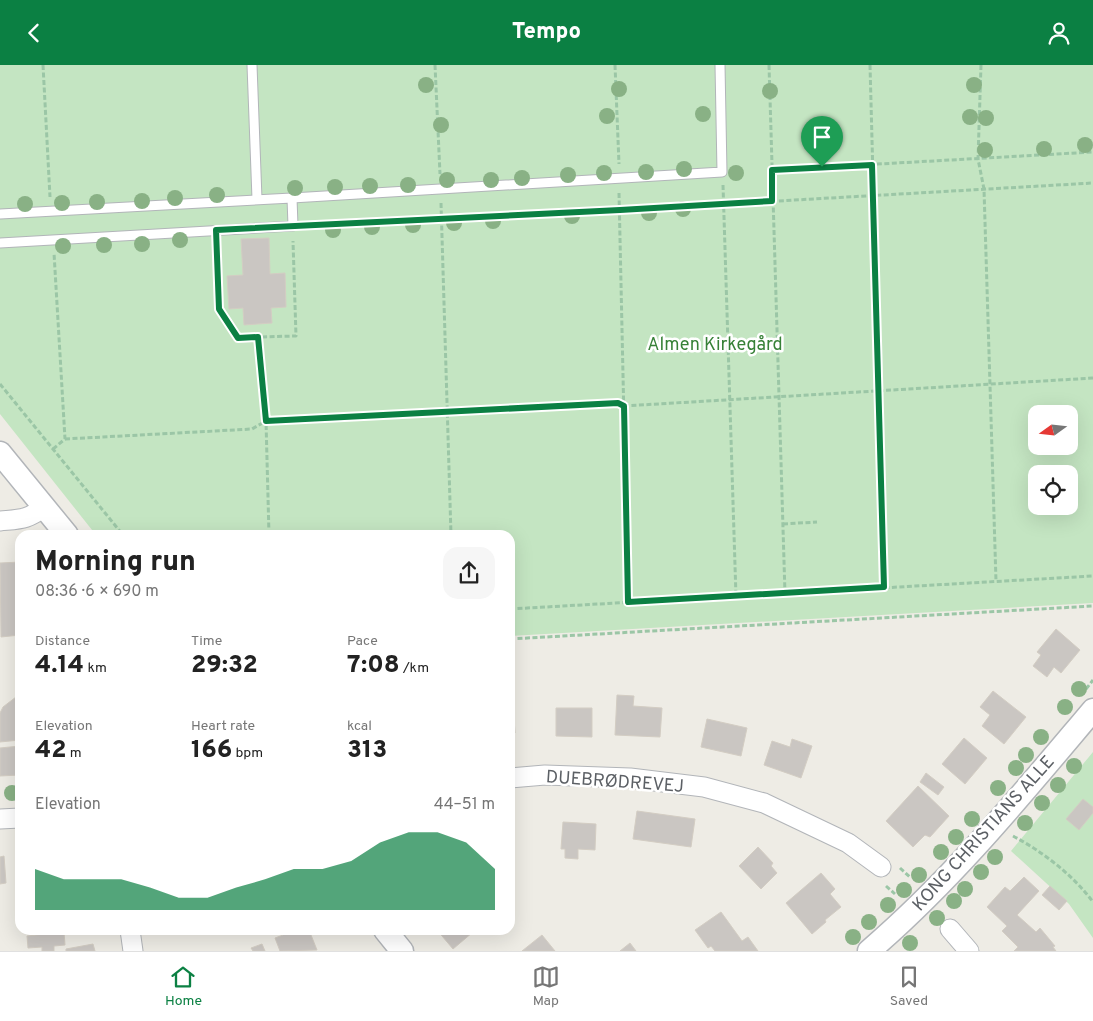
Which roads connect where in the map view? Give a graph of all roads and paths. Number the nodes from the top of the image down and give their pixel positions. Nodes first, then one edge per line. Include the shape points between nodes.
1 (43, 65) edge
2 (252, 65) edge
3 (435, 65) edge
4 (615, 65) edge
5 (720, 65) edge
6 (769, 65) edge
7 (870, 65) edge
8 (981, 65) edge
9 (1093, 152) edge
10 (978, 159) junction
11 (872, 165) junction
12 (772, 170) junction
13 (619, 179) junction
14 (1093, 183) edge
15 (440, 189) junction
16 (984, 189) junction
17 (874, 195) junction
18 (292, 198) junction
19 (257, 199) junction
20 (772, 201) junction
21 (723, 204) junction
22 (620, 210) junction
23 (51, 211) junction
24 (0, 214) edge
25 (441, 219) junction
26 (293, 226) junction
27 (216, 230) junction
28 (53, 241) junction
29 (0, 243) edge
30 (258, 337) junction
31 (1093, 378) edge
32 (0, 384) edge
33 (990, 385) junction
34 (879, 392) junction
35 (779, 398) junction
36 (730, 401) junction
37 (624, 406) junction
38 (448, 413) junction
39 (266, 421) junction
40 (65, 439) junction
41 (53, 449) junction
42 (0, 453) edge
43 (44, 507) junction
44 (0, 521) edge
45 (817, 522) dead end
46 (782, 524) junction
47 (63, 530) edge
48 (119, 530) edge
49 (269, 530) edge
50 (451, 530) edge
51 (1093, 576) edge
52 (996, 581) junction
53 (884, 587) junction
54 (784, 594) junction
55 (736, 597) junction
56 (628, 602) junction
57 (1093, 606) edge
58 (515, 609) edge
59 (515, 639) edge
60 (1093, 710) edge
61 (515, 778) edge
62 (15, 818) edge
63 (0, 819) edge
64 (995, 826) junction
65 (881, 867) dead end
66 (1093, 902) edge
67 (950, 929) dead end
68 (131, 935) edge
69 (389, 935) edge
70 (133, 951) edge
71 (402, 951) edge
72 (869, 951) edge
73 (969, 951) edge

1 - 23 path
2 - 19 lane
3 - 15 path
4 - 13 path
5 - 13 lane via 722,172
6 - 12 path
7 - 11 path
8 - 10 path
9 - 10 path
10 - 11 path
10 - 16 path
11 - 12 path
11 - 17 path
12 - 20 path
13 - 15 lane
13 - 22 path
14 - 16 path
15 - 18 lane
16 - 17 path
16 - 33 path
17 - 20 path
17 - 34 path
18 - 19 lane
18 - 26 lane
19 - 23 lane
20 - 21 path
20 - 35 path
21 - 22 path
21 - 36 path
22 - 25 path
22 - 37 path
23 - 24 lane
25 - 26 path
25 - 38 path
26 - 27 lane
26 - 30 path via 296,335
27 - 28 lane
27 - 30 path via 219,309 238,338
28 - 29 lane
28 - 40 path
30 - 39 path
31 - 33 path
32 - 41 path
33 - 34 path
33 - 52 path
34 - 35 path
34 - 53 path
35 - 36 path
35 - 46 path
36 - 37 path
36 - 55 path
37 - 38 path via 618,403
37 - 56 path
38 - 39 path
38 - 50 path
39 - 40 path via 252,429
39 - 49 path
40 - 41 path
41 - 48 path
42 - 43 street
43 - 44 street via 25,519
43 - 47 street
45 - 46 path
46 - 54 path
51 - 52 path
52 - 53 path
53 - 54 path
54 - 55 path
55 - 56 path
56 - 58 path
57 - 59 path
60 - 64 street, KONG CHRISTIANS ALLE
61 - 65 street, DUEBRØDREVEJ via 630,777 704,787 764,803 848,843
62 - 63 street
64 - 66 path via 1053,862 1082,887
64 - 72 street, KONG CHRISTIANS ALLE via 930,895
67 - 73 street
68 - 70 street
69 - 71 street

